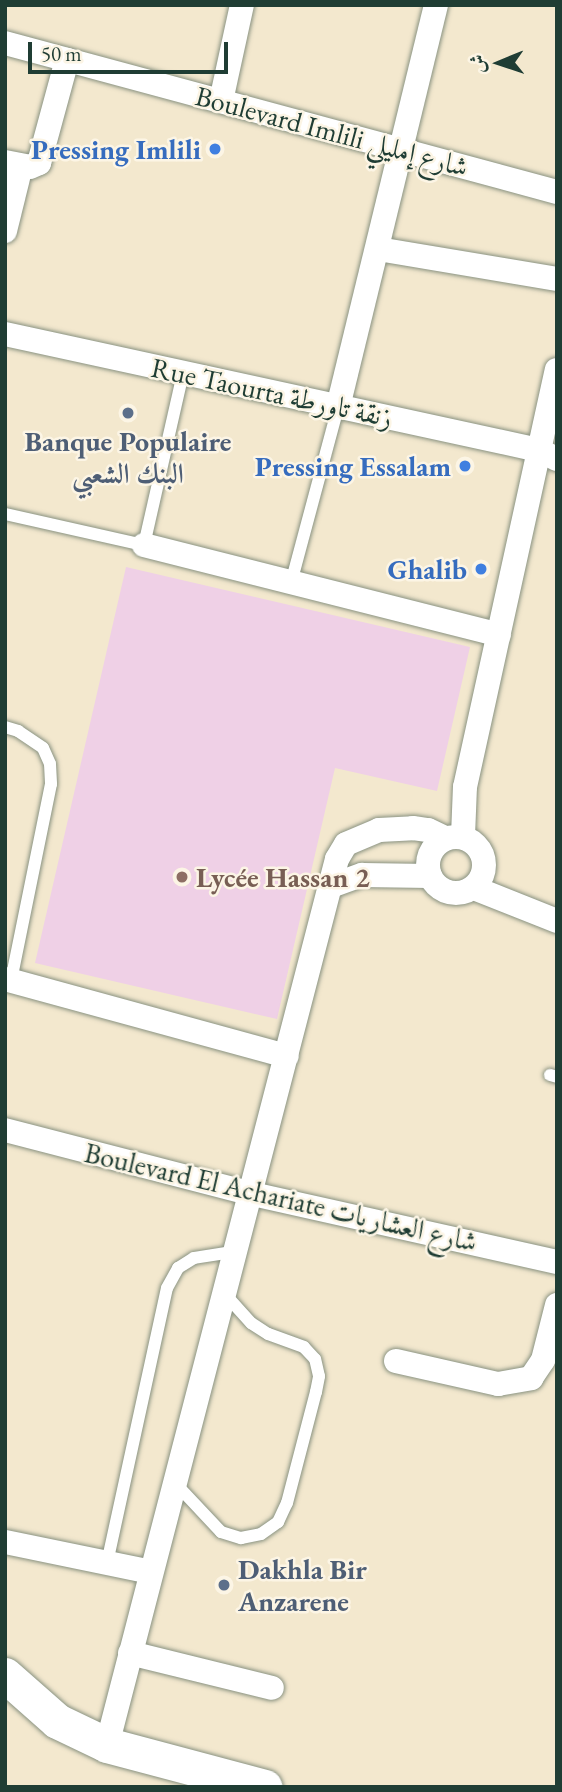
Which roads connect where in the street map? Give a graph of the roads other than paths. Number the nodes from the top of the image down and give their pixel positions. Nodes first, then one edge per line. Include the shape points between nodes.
1 (242, 5) edge
2 (436, 5) edge
3 (5, 43) edge
4 (67, 60) junction
5 (220, 102) junction
6 (402, 150) junction
7 (13, 164) edge
8 (557, 191) edge
9 (5, 231) edge
10 (378, 249) junction
11 (557, 279) edge
12 (5, 334) edge
13 (557, 370) edge
14 (183, 373) junction
15 (338, 407) junction
16 (548, 454) edge
17 (5, 514) edge
18 (144, 545) junction
19 (291, 583) junction
20 (499, 635) junction
21 (5, 727) edge
22 (454, 837) junction
23 (430, 876) junction
24 (331, 886) junction
25 (474, 888) junction
26 (557, 921) edge
27 (8, 980) edge
28 (287, 1056) junction
29 (5, 1130) edge
30 (248, 1193) junction
31 (233, 1252) junction
32 (557, 1262) edge
33 (223, 1293) junction
34 (557, 1305) edge
35 (396, 1361) dead end
36 (176, 1484) junction
37 (5, 1542) edge
38 (107, 1563) junction
39 (151, 1572) junction
40 (130, 1653) junction
41 (5, 1675) edge
42 (272, 1688) dead end
43 (107, 1745) junction
44 (191, 1777) edge
45 (265, 1787) edge

1 - 5 street
2 - 6 street
3 - 4 street, Boulevard Imlili شارع إمليلي
4 - 5 street, Boulevard Imlili شارع إمليلي
4 - 7 street via 39,163
5 - 6 street, Boulevard Imlili شارع إمليلي
6 - 8 street, Boulevard Imlili شارع إمليلي
6 - 10 street
7 - 9 street
10 - 11 street
10 - 15 street
12 - 14 street, Rue Taourta زنقة تاورطة
13 - 16 street
14 - 15 street, Rue Taourta زنقة تاورطة
14 - 18 lane
15 - 16 street, Rue Taourta زنقة تاورطة
15 - 19 lane
16 - 20 street
17 - 18 lane
18 - 19 street
19 - 20 street
20 - 22 street
21 - 27 lane via 43,748 51,784
22 - 23 street via 429,854
22 - 24 street via 398,827 359,836 346,844 337,859
22 - 25 street via 475,843 483,853 482,878
23 - 24 street via 362,875
23 - 25 street via 449,892
24 - 28 street
25 - 26 street
27 - 28 street
28 - 30 street
29 - 30 street, Boulevard El Achariate شارع العشاريات
30 - 31 street
30 - 32 street, Boulevard El Achariate شارع العشاريات
31 - 33 street
31 - 38 lane via 194,1258 178,1268 167,1288
33 - 36 street
33 - 36 lane via 251,1323 303,1347 315,1359 316,1392 287,1503 278,1522 261,1534 241,1538 221,1532
34 - 35 street via 543,1360 531,1378 498,1384
36 - 39 street
37 - 38 street
38 - 39 street
39 - 40 street
40 - 42 street
40 - 43 street
41 - 43 street via 57,1721
43 - 44 street
44 - 45 street

